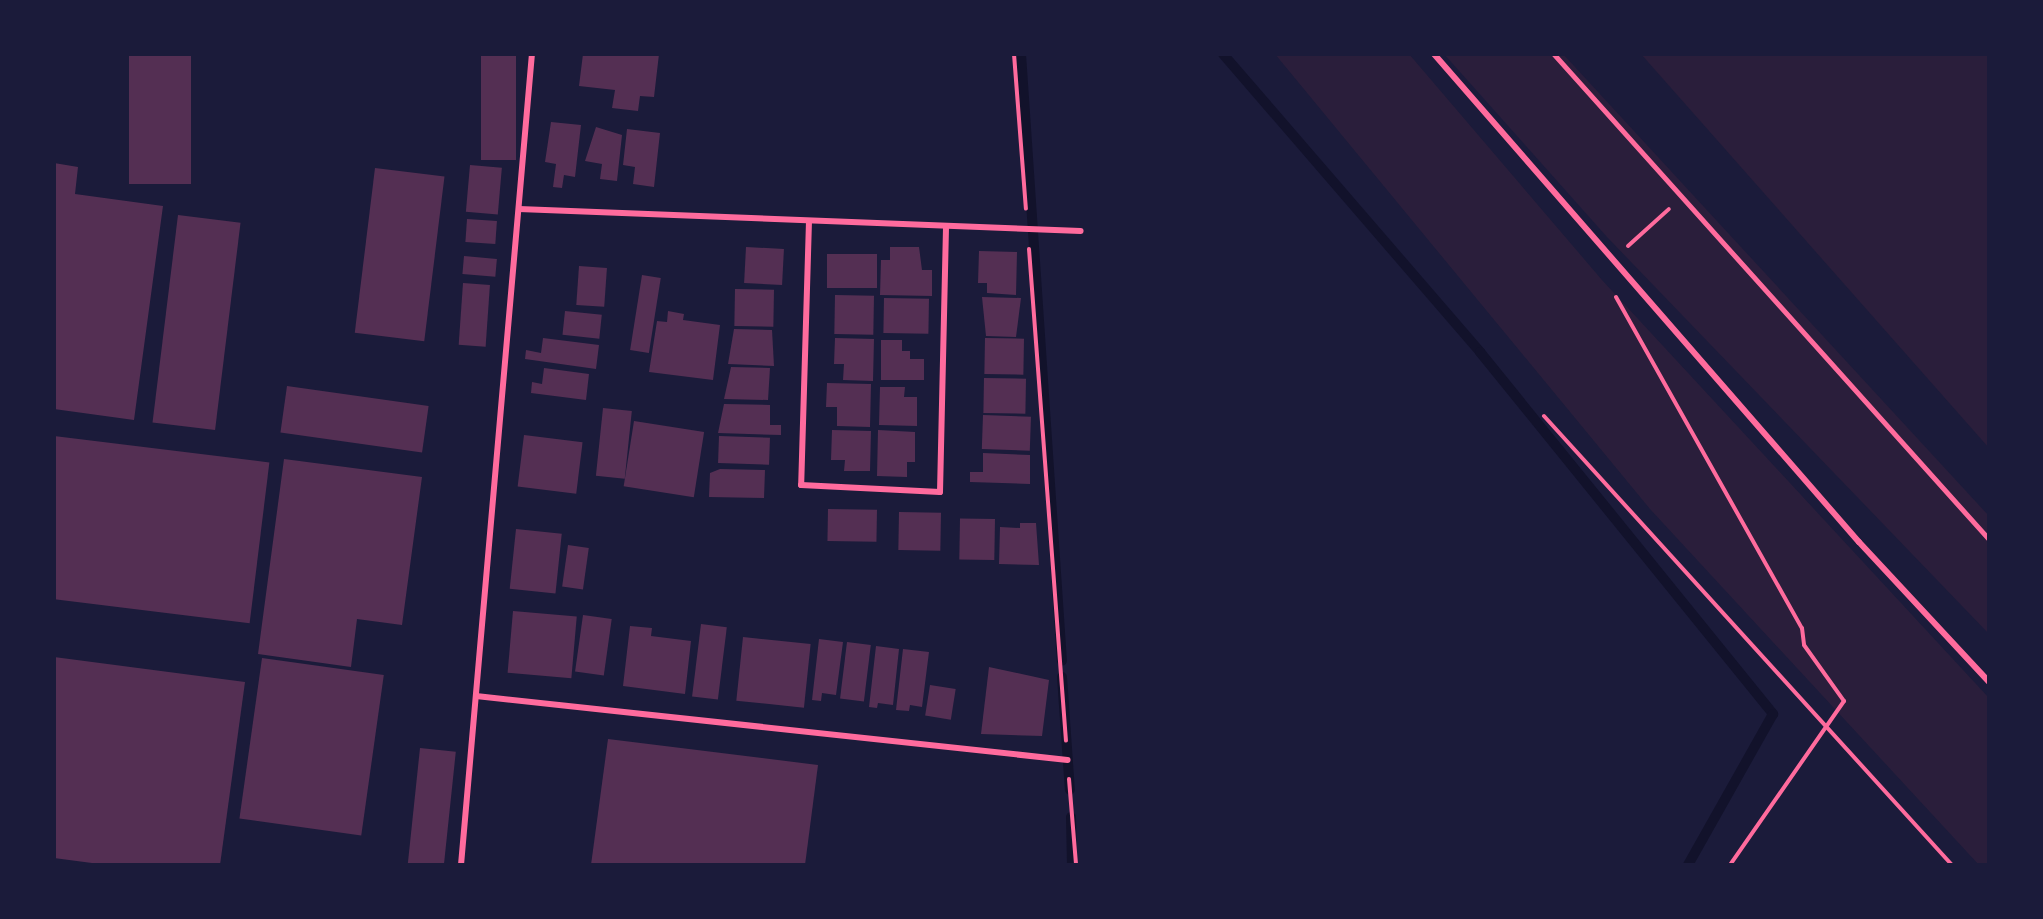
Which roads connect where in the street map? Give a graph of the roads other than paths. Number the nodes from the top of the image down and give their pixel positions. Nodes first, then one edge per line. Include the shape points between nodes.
1 (532, 54) edge
2 (1434, 54) edge
3 (1554, 54) edge
4 (519, 209) junction
5 (810, 220) junction
6 (946, 226) junction
7 (1082, 231) dead end
8 (1989, 539) edge
9 (1989, 682) edge
10 (476, 696) junction
11 (1068, 760) road end
12 (461, 865) edge

1 - 4 street
2 - 9 street via 1611,261
3 - 8 lane
4 - 5 street
4 - 10 street
5 - 6 street
5 - 6 street via 801,486 940,492
6 - 7 street
10 - 11 street
10 - 12 street

